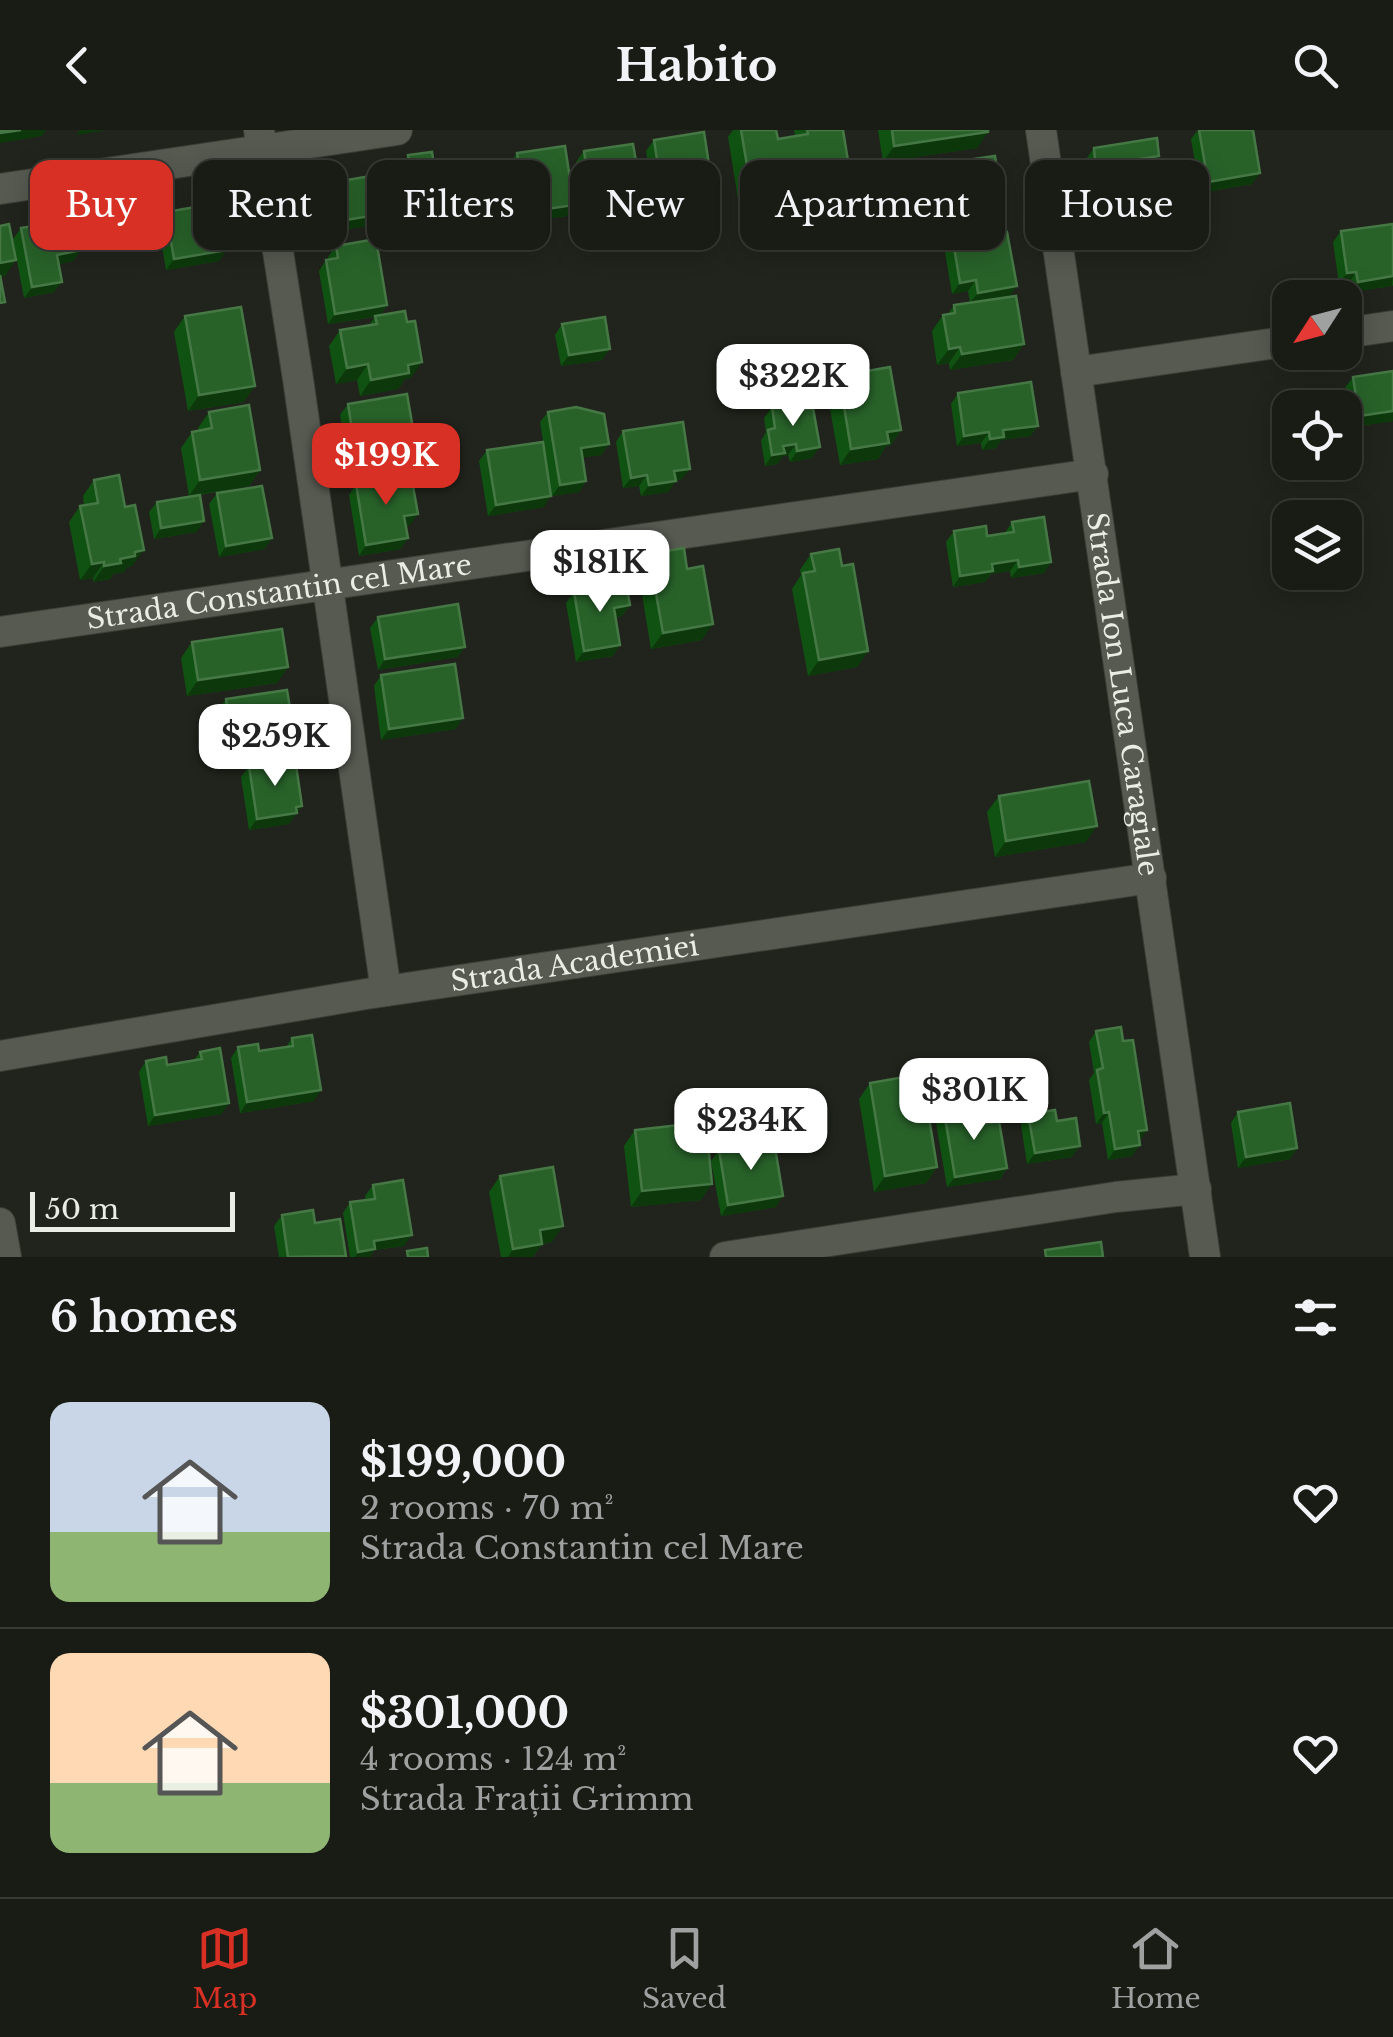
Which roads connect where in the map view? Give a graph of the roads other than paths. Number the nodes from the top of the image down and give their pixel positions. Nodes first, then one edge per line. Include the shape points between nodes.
1 (397, 130) edge
2 (1041, 130) edge
3 (260, 140) edge
4 (0, 189) edge
5 (1393, 326) edge
6 (1362, 331) edge
7 (1272, 344) edge
8 (1076, 372) junction
9 (1093, 474) junction
10 (326, 584) junction
11 (0, 632) edge
12 (1151, 878) junction
13 (386, 991) junction
14 (0, 1056) edge
15 (1196, 1189) junction
16 (0, 1223) edge
17 (6, 1257) edge
18 (725, 1257) edge
19 (1206, 1257) edge

1 - 3 street
2 - 8 street, Strada Ion Luca Caragiale
3 - 4 street
3 - 10 street
5 - 6 street
7 - 8 street
8 - 9 street, Strada Ion Luca Caragiale
9 - 10 street, Strada Constantin cel Mare
9 - 12 street, Strada Ion Luca Caragiale
10 - 11 street, Strada Constantin cel Mare
10 - 13 street
12 - 13 street, Strada Academiei
12 - 15 street, Strada Ion Luca Caragiale
13 - 14 street, Strada Academiei
15 - 18 street
15 - 19 street, Strada Ion Luca Caragiale
16 - 17 street

